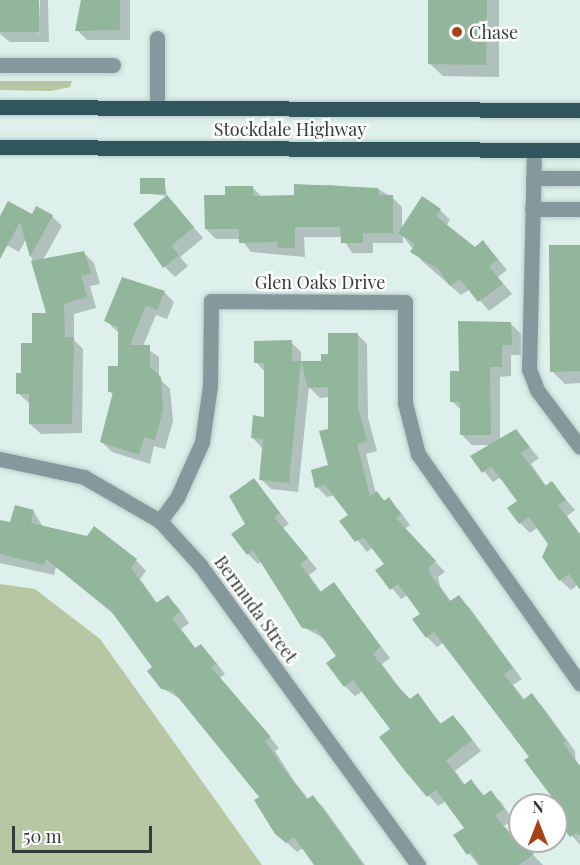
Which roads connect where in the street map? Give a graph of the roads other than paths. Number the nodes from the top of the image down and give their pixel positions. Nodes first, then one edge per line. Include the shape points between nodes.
1 (157, 38) dead end
2 (0, 65) edge
3 (113, 65) dead end
4 (0, 107) edge
5 (157, 108) junction
6 (580, 110) edge
7 (0, 147) edge
8 (534, 150) junction
9 (580, 150) edge
10 (533, 178) junction
11 (580, 178) edge
12 (532, 209) junction
13 (580, 209) edge
14 (580, 447) edge
15 (0, 459) edge
16 (160, 521) junction
17 (580, 684) edge
18 (418, 865) edge

1 - 5 street
2 - 3 street
4 - 5 main road, Stockdale Highway
5 - 6 main road, Stockdale Highway
7 - 8 main road, Stockdale Highway
8 - 9 main road, Stockdale Highway
8 - 10 street
10 - 11 street
10 - 12 street
12 - 13 street
12 - 14 street via 529,369 537,390
15 - 16 street, Bermuda Street via 84,477
16 - 17 street, Glen Oaks Drive via 177,498 202,442 209,395 211,300 405,302 405,402 418,454
16 - 18 street, Bermuda Street via 200,565

